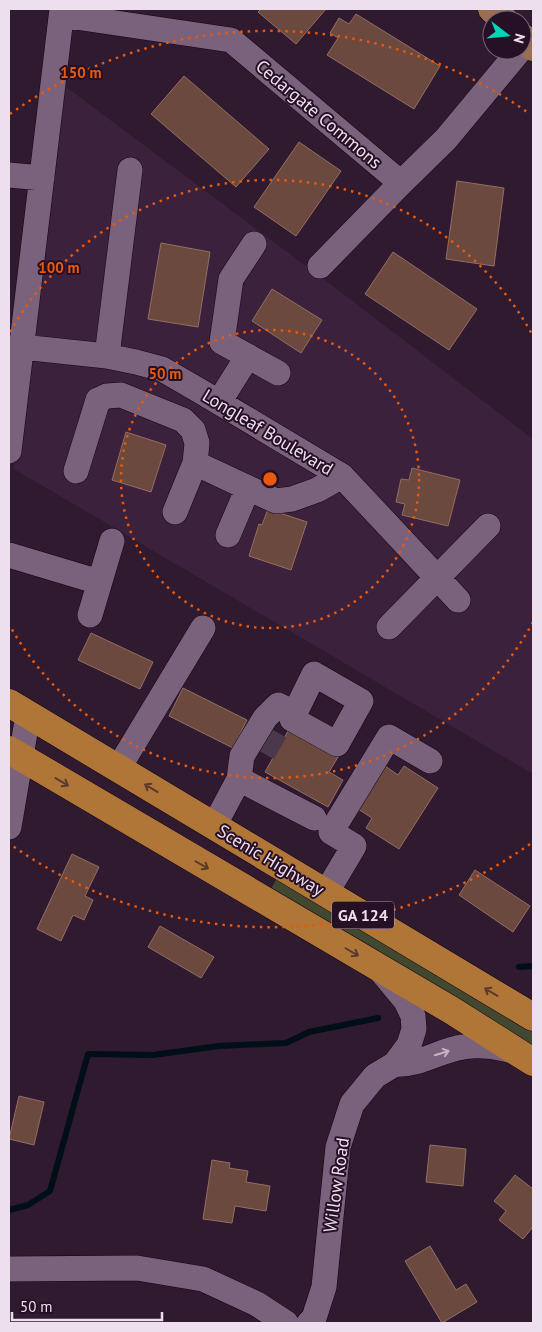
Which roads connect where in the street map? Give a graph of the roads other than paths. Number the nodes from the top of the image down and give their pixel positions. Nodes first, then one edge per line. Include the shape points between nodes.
1 (62, 12) edge
2 (512, 60) edge
3 (130, 170) dead end
4 (9, 175) edge
5 (42, 178) junction
6 (401, 183) junction
7 (254, 244) dead end
8 (320, 266) dead end
9 (22, 347) junction
10 (107, 356) junction
11 (248, 356) junction
12 (162, 369) junction
13 (278, 373) dead end
14 (219, 402) junction
15 (148, 406) junction
16 (9, 451) edge
17 (195, 463) junction
18 (76, 471) dead end
19 (342, 476) junction
20 (248, 488) junction
21 (175, 512) dead end
22 (488, 526) dead end
23 (228, 535) dead end
24 (112, 541) dead end
25 (9, 555) edge
26 (437, 577) junction
27 (99, 582) junction
28 (458, 600) dead end
29 (90, 614) dead end
30 (389, 627) dead end
31 (203, 628) dead end
32 (19, 709) edge
33 (283, 715) dead end
34 (263, 752) tunnel mouth
35 (14, 754) edge
36 (430, 761) dead end
37 (118, 769) junction
38 (239, 779) junction
39 (314, 818) dead end
40 (214, 826) junction
41 (9, 827) edge
42 (326, 893) junction
43 (380, 968) junction
44 (533, 1017) edge
45 (526, 1057) edge
46 (395, 1064) junction
47 (9, 1269) edge
48 (286, 1323) edge
49 (308, 1323) edge

1 - 5 street
1 - 6 street, Cedargate Commons via 231,40
2 - 6 street via 446,139
3 - 10 street
4 - 5 street
5 - 9 street
6 - 8 street
7 - 11 street via 231,279 222,342
9 - 10 street, Longleaf Boulevard
9 - 16 street
10 - 12 street, Longleaf Boulevard
11 - 13 street
11 - 14 street
12 - 14 street, Longleaf Boulevard
12 - 15 street
14 - 19 street, Longleaf Boulevard
15 - 17 street via 182,420 193,430 198,443
15 - 18 street via 122,395 98,400
17 - 20 street
17 - 21 street
19 - 20 street via 292,499 276,501
19 - 26 street, Longleaf Boulevard
20 - 23 street
22 - 26 street
24 - 27 street
25 - 27 street
26 - 28 street, Longleaf Boulevard
26 - 30 street
27 - 29 street
31 - 37 street
32 - 35 street
32 - 37 highway, Scenic Highway / GA 124
33 - 38 street via 265,718 242,756
34 - 38 street via 256,764
35 - 41 street
35 -> 43 highway, GA 124
36 - 42 street via 388,737 331,832 354,846
40 -> 37 highway, Scenic Highway / GA 124
38 - 39 street
38 - 40 street
40 - 42 highway, Scenic Highway / GA 124
44 -> 42 highway, Scenic Highway / GA 124
43 - 45 highway, GA 124
43 - 46 street via 406,1001 412,1016 414,1029 409,1045
46 -> 45 street via 405,1065 462,1047 488,1045
46 - 49 street, Willow Road via 376,1076 352,1104 338,1147 324,1287 314,1318
47 - 48 street via 137,1268 203,1279 257,1304

